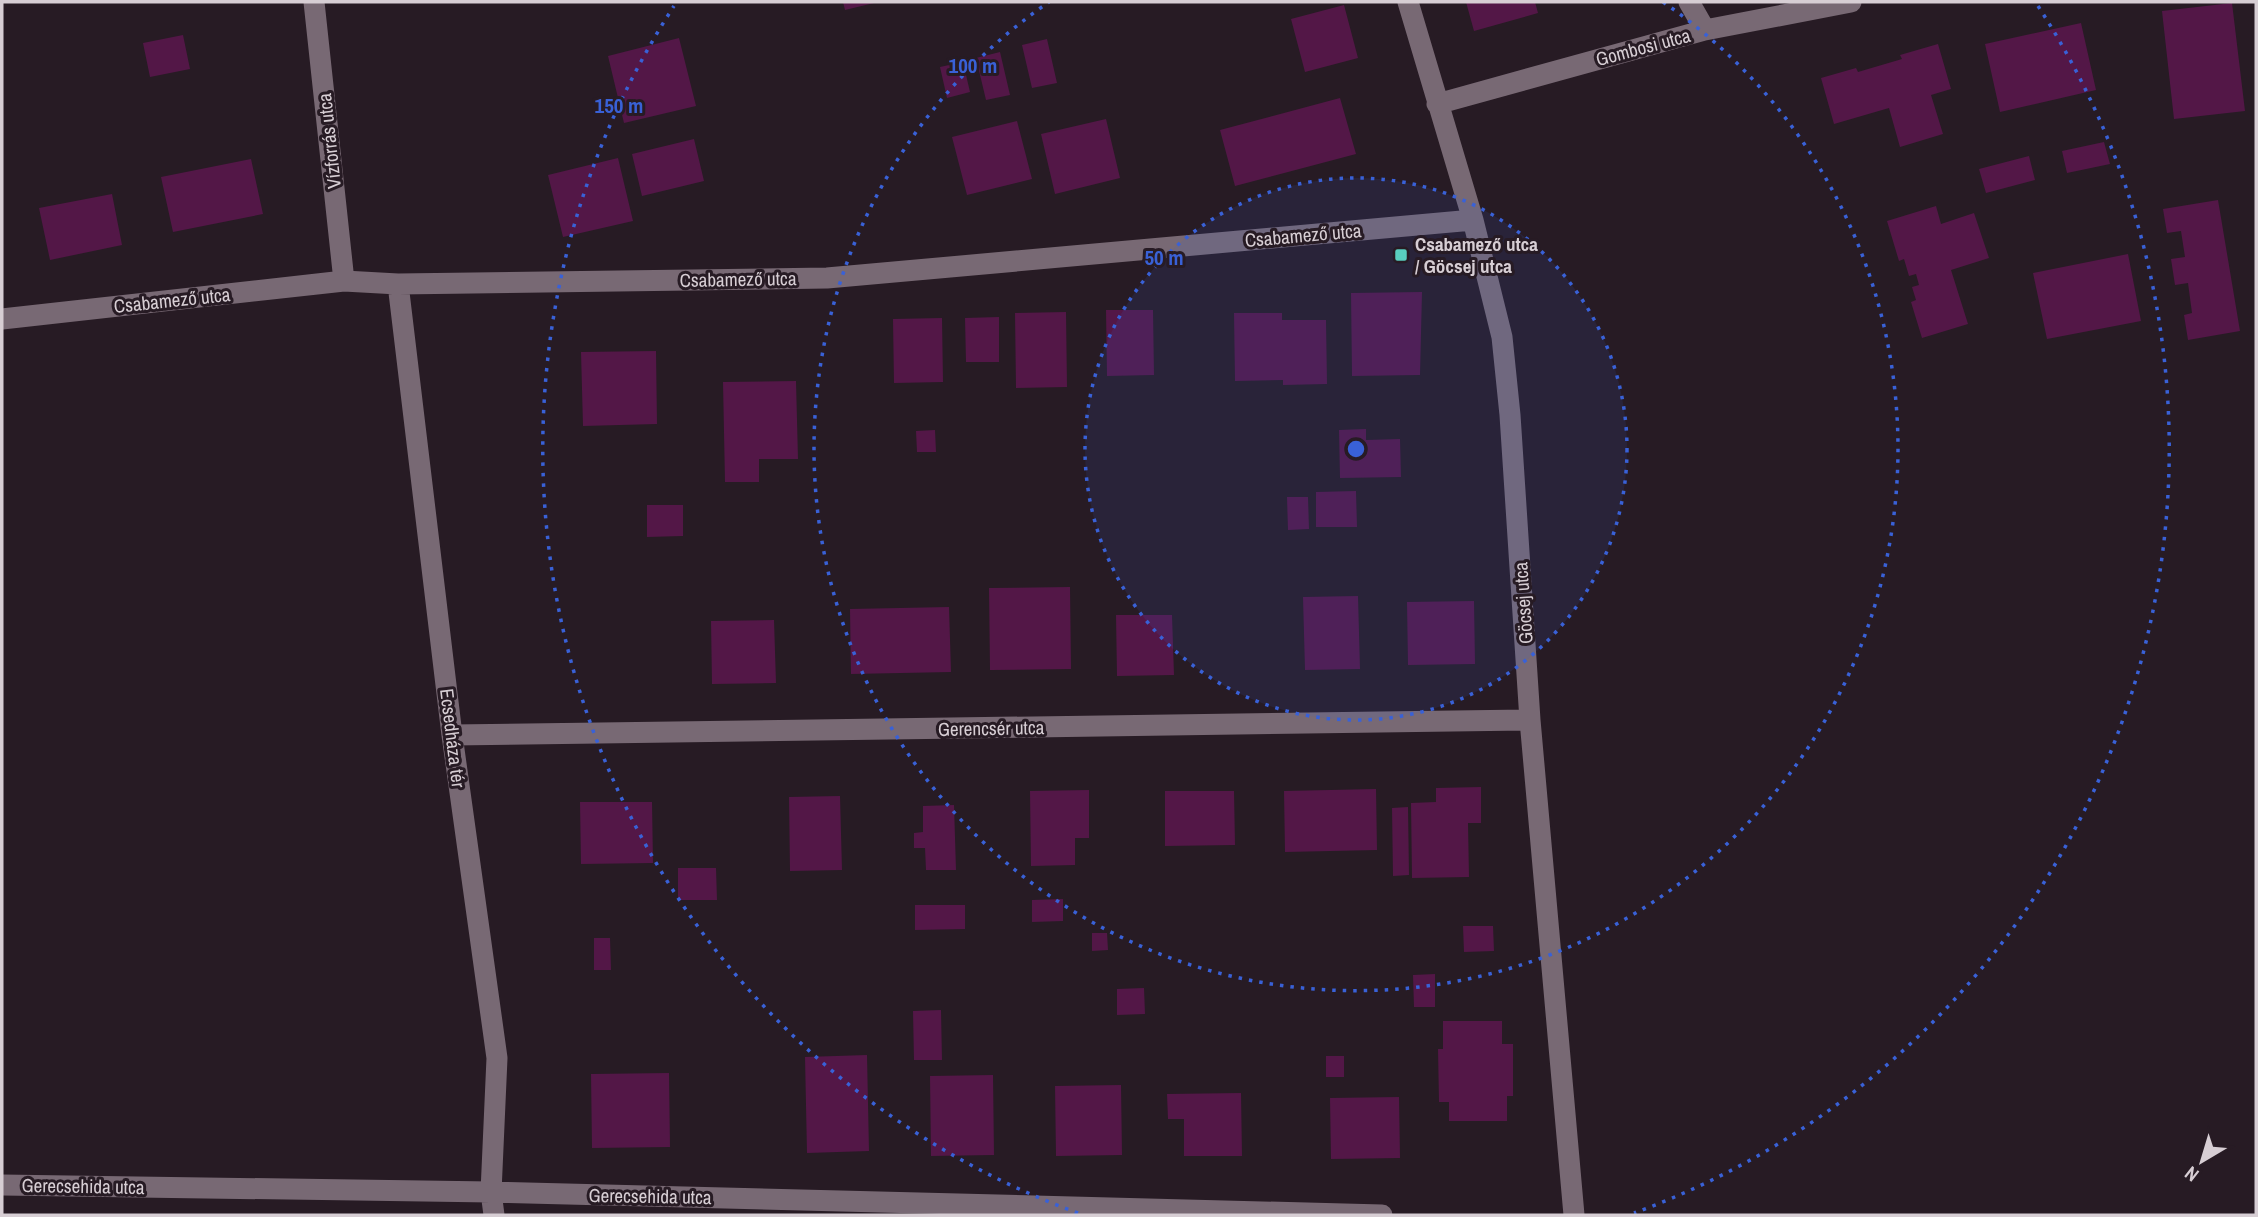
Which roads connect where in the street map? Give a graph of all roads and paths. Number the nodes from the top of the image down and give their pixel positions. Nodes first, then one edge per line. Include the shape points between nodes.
1 (314, 2) edge
2 (1408, 2) edge
3 (1689, 2) edge
4 (1851, 2) edge
5 (1704, 30) junction
6 (1437, 104) junction
7 (1473, 220) junction
8 (344, 281) junction
9 (398, 284) junction
10 (2, 319) edge
11 (1530, 720) junction
12 (452, 735) junction
13 (2, 1185) edge
14 (491, 1192) junction
15 (494, 1215) edge
16 (1382, 1215) edge
17 (1574, 1215) edge

1 - 8 street, Vízforrás utca
2 - 6 street, Göcsej utca
3 - 5 street
4 - 5 street, Gombosi utca
5 - 6 street, Gombosi utca
6 - 7 street, Göcsej utca
7 - 9 street, Csabamező utca via 827,278
7 - 11 street, Göcsej utca via 1502,337
8 - 9 street, Csabamező utca
8 - 10 street, Csabamező utca
9 - 12 street, Ecsedháza tér
11 - 12 street, Gerencsér utca
11 - 17 street, Göcsej utca
12 - 14 street, Ecsedháza tér via 497,1058
13 - 14 street, Gerecsehida utca
14 - 15 street
14 - 16 street, Gerecsehida utca

